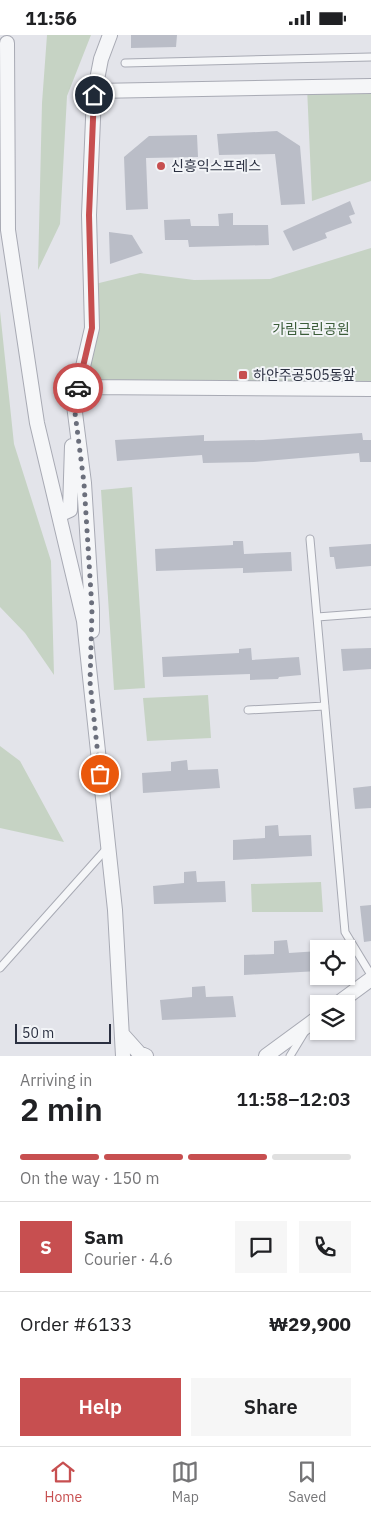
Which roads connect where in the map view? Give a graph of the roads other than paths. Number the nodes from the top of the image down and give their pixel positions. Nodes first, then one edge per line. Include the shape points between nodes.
1 (110, 35) edge
2 (7, 43) dead end
3 (371, 57) edge
4 (125, 63) dead end
5 (371, 86) edge
6 (95, 91) junction
7 (371, 389) edge
8 (74, 405) junction
9 (59, 515) junction
10 (310, 539) dead end
11 (371, 613) edge
12 (317, 617) junction
13 (90, 682) junction
14 (325, 706) junction
15 (248, 709) dead end
16 (108, 847) junction
17 (0, 968) edge
18 (371, 975) edge
19 (371, 979) edge
20 (349, 995) edge
21 (310, 1024) edge
22 (310, 1027) edge
23 (122, 1034) junction
24 (123, 1056) edge
25 (146, 1056) edge
26 (266, 1056) edge
27 (290, 1056) edge

1 - 6 street
2 - 9 street via 8,231 37,423
3 - 4 lane
5 - 6 street
6 - 8 street via 89,215 92,328
7 - 8 street via 85,387
8 - 9 street via 70,510
8 - 13 street via 84,483 92,609
9 - 13 street via 84,621
10 - 12 lane
11 - 12 lane
12 - 14 lane
13 - 16 street
14 - 15 lane
14 - 18 lane via 345,932
16 - 17 lane
16 - 23 street
19 - 20 street
21 - 26 street
22 - 27 lane
23 - 24 street
23 - 25 street via 139,1053

